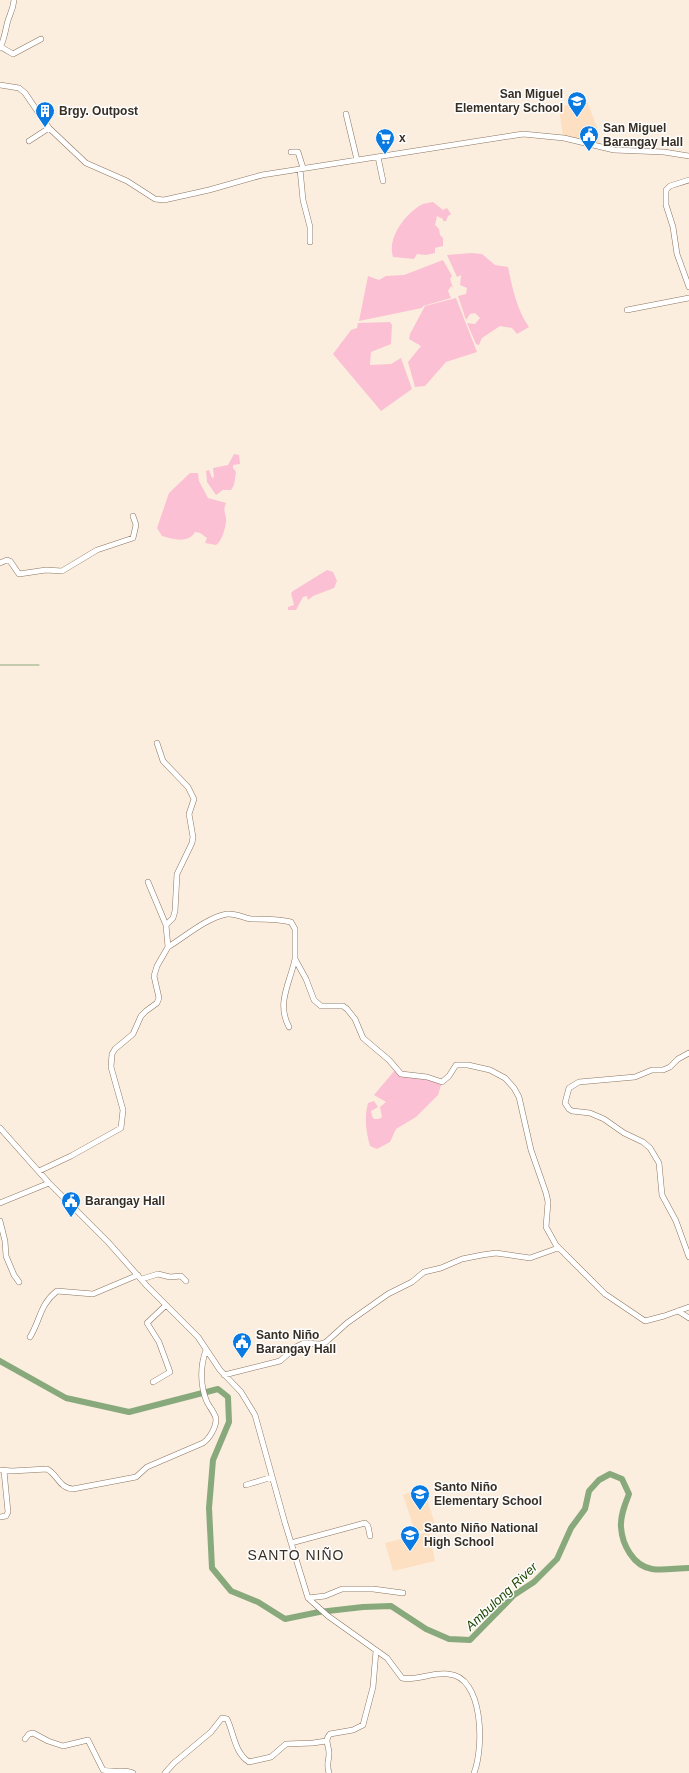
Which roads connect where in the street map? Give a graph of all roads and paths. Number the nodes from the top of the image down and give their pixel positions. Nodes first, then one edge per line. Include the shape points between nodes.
1 (14, 0) edge
2 (41, 39) dead end
3 (0, 48) edge
4 (0, 85) edge
5 (346, 114) dead end
6 (49, 128) junction
7 (29, 141) dead end
8 (291, 152) dead end
9 (689, 156) edge
10 (378, 157) junction
11 (357, 160) junction
12 (302, 168) junction
13 (689, 180) edge
14 (383, 181) dead end
15 (310, 242) dead end
16 (689, 287) edge
17 (689, 298) edge
18 (627, 310) dead end
19 (133, 516) dead end
20 (0, 563) edge
21 (157, 743) dead end
22 (148, 882) dead end
23 (166, 925) junction
24 (168, 947) junction
25 (295, 959) junction
26 (289, 1027) dead end
27 (689, 1053) edge
28 (0, 1128) edge
29 (39, 1171) junction
30 (49, 1183) junction
31 (0, 1203) edge
32 (0, 1221) edge
33 (558, 1248) junction
34 (689, 1257) edge
35 (138, 1275) junction
36 (142, 1279) junction
37 (186, 1281) dead end
38 (19, 1282) dead end
39 (166, 1305) junction
40 (689, 1307) edge
41 (678, 1311) junction
42 (689, 1318) edge
43 (30, 1337) dead end
44 (206, 1350) junction
45 (224, 1375) junction
46 (152, 1382) dead end
47 (2, 1470) edge
48 (272, 1477) junction
49 (246, 1485) dead end
50 (0, 1517) edge
51 (370, 1536) dead end
52 (291, 1543) junction
53 (403, 1593) dead end
54 (309, 1599) junction
55 (376, 1651) junction
56 (25, 1739) dead end
57 (326, 1741) junction
58 (133, 1773) edge
59 (165, 1773) edge
60 (329, 1773) edge
61 (474, 1773) edge

1 - 3 street via 6,35
2 - 3 street via 13,54
4 - 6 street via 19,88 25,93
5 - 11 street
6 - 7 street
6 - 12 street via 86,163 127,181 155,199 164,200 262,175
8 - 12 street via 298,152
9 - 10 street via 614,150 564,138 523,134
10 - 11 street
10 - 14 street
11 - 12 street
12 - 15 street via 303,200 310,227
13 - 16 street via 670,186 666,190 666,205 673,227 676,254
17 - 18 street
19 - 20 street via 136,525 133,538 97,550 62,571 46,570 19,574 10,561
21 - 23 street via 163,761 188,787 194,799 190,814 192,843 178,868 175,911 173,918
22 - 23 street
23 - 24 street
24 - 25 street via 211,920 227,914 237,914 249,919 291,922 295,929
24 - 29 street via 154,976 160,998 142,1016 133,1034 112,1054 111,1067 123,1110 121,1128
25 - 26 street via 282,1005 283,1015
25 - 33 street via 317,1003 321,1006 343,1006 347,1009 355,1019 363,1038 401,1074 427,1077 442,1082 454,1066 458,1065 490,1070 505,1078 514,1088 520,1101 531,1150 548,1202 546,1227
27 - 34 street via 663,1070 652,1070 635,1077 578,1082 569,1088 565,1103 572,1111 590,1113 604,1119 650,1148 660,1163 662,1195 676,1221
28 - 29 street
29 - 30 street
30 - 31 street
30 - 35 street
32 - 38 street via 6,1256
33 - 41 street via 605,1294 641,1319 648,1321
33 - 45 street via 530,1258 496,1253 482,1255 424,1272 347,1323 326,1342 304,1343 296,1346 280,1361
35 - 36 street
35 - 43 street via 93,1294 57,1291 41,1311
36 - 37 street via 158,1274 181,1276
36 - 39 street
39 - 44 street
39 - 46 street via 147,1323 160,1342 170,1372
40 - 41 street
41 - 42 street
44 - 45 street
44 - 47 street via 201,1368 206,1400 216,1421 208,1440 147,1467 136,1477 72,1489 63,1486 47,1469
45 - 48 street via 241,1392 255,1415
47 - 50 street via 8,1512 6,1516
48 - 49 street
48 - 52 street
51 - 52 street via 365,1523
52 - 54 street
53 - 54 street via 342,1588 325,1596
54 - 55 street
55 - 57 street via 373,1687 363,1725 353,1730 330,1734
55 - 61 street via 387,1658 402,1678 448,1674 464,1680 478,1706 479,1757
56 - 58 street via 33,1733 63,1746 88,1740 103,1770
57 - 59 street via 286,1744 271,1757 249,1762 235,1744 226,1719 222,1718 211,1732
57 - 60 street via 329,1752 326,1763

